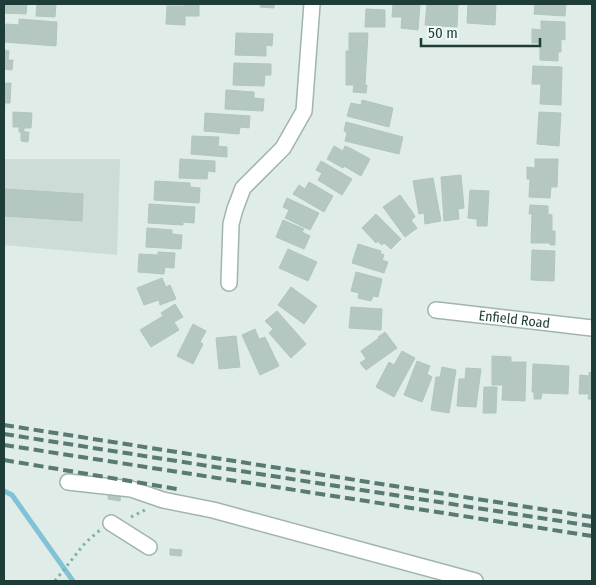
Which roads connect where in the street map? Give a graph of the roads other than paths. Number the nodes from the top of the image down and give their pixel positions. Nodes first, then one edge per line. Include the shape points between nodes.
1 (312, 4) edge
2 (229, 283) dead end
3 (436, 310) dead end
4 (592, 328) edge
5 (68, 482) dead end
6 (111, 523) dead end
7 (148, 547) dead end
8 (475, 581) edge

1 - 2 street via 304,111 283,148 243,188 231,224
3 - 4 street, Enfield Road
5 - 8 street via 130,489
6 - 7 street

